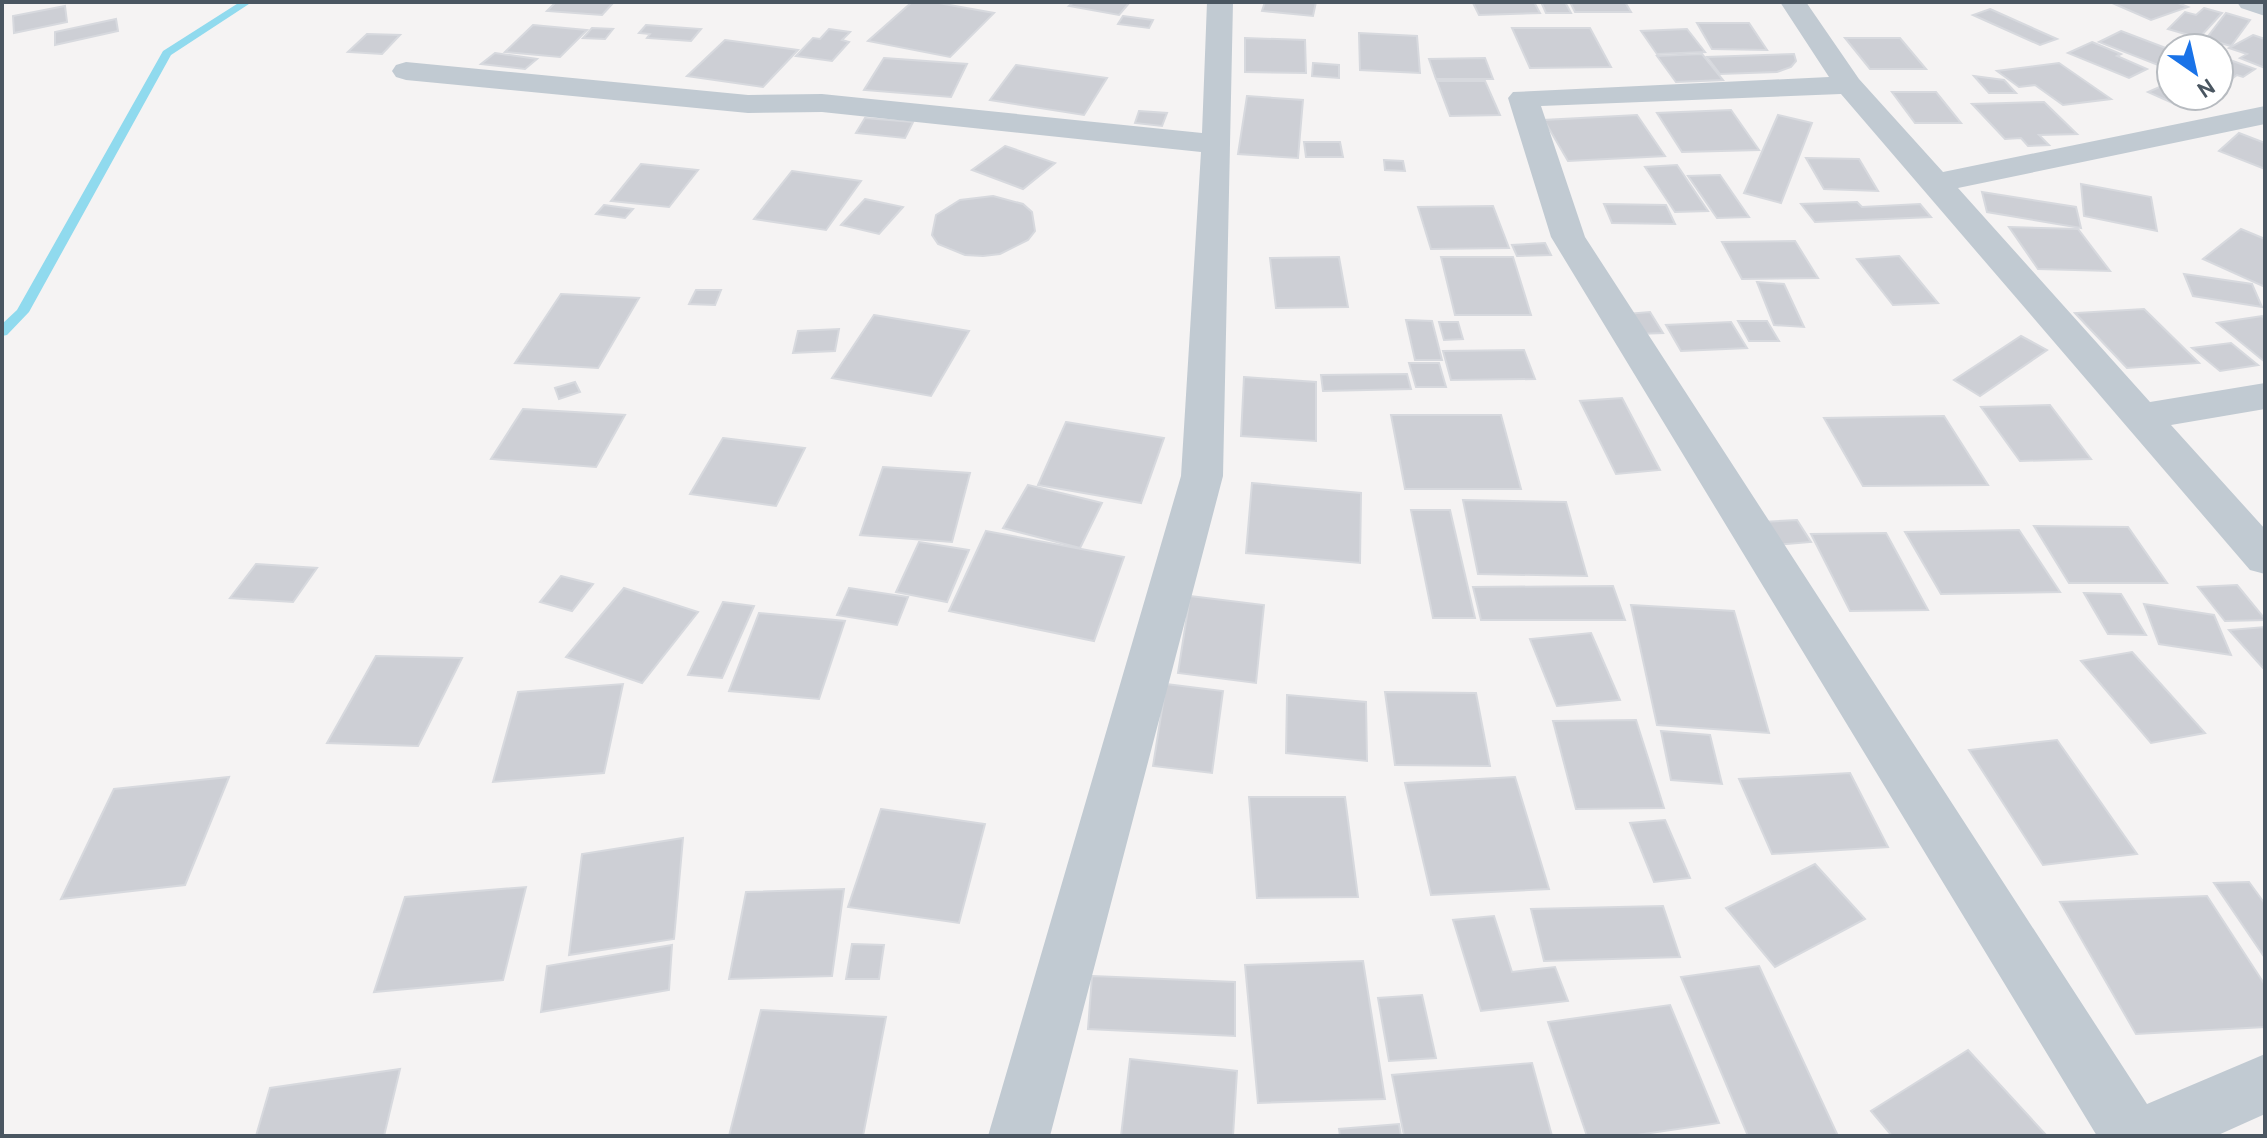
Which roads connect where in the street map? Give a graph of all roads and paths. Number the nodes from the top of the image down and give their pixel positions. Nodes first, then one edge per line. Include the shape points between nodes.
1 (1220, 2) edge
2 (1793, 2) edge
3 (2250, 2) edge
4 (2265, 8) edge
5 (406, 71) dead end
6 (1849, 85) junction
7 (2265, 115) edge
8 (1217, 144) junction
9 (1935, 183) junction
10 (2265, 396) edge
11 (2141, 417) junction
12 (2265, 558) edge
13 (2265, 1084) edge
14 (1019, 1136) edge
15 (2132, 1136) edge
16 (2144, 1136) edge

1 - 8 street
2 - 6 street
3 - 4 street
5 - 8 street via 748,104 822,103
6 - 9 street
6 - 15 street via 1523,98 1568,237
7 - 9 street
8 - 14 street via 1202,476
9 - 11 street
10 - 11 street
11 - 12 street
13 - 16 street

